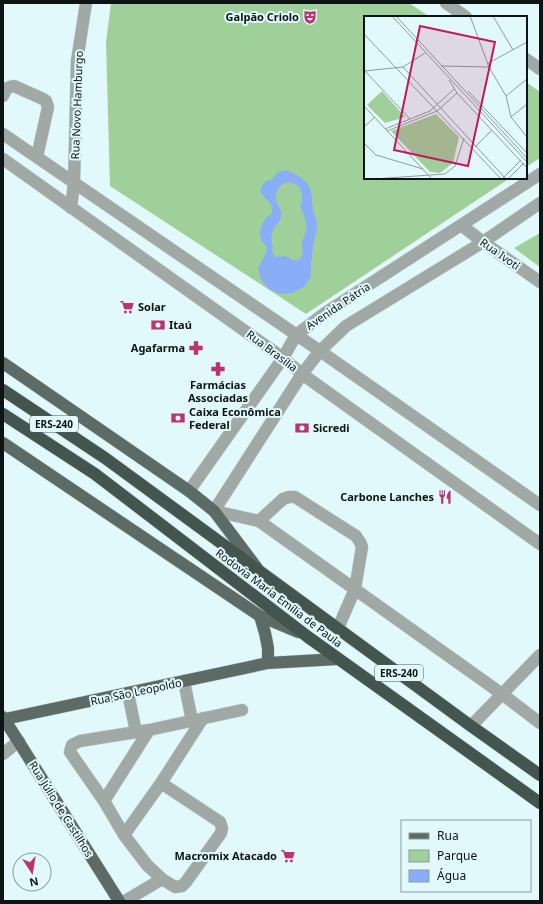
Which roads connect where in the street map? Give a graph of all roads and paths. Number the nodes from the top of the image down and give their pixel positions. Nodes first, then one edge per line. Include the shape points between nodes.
1 (86, 3) edge
2 (446, 3) edge
3 (465, 16) edge
4 (527, 60) edge
5 (540, 69) edge
6 (3, 96) edge
7 (3, 134) edge
8 (37, 157) junction
9 (3, 160) edge
10 (540, 174) edge
11 (74, 183) junction
12 (540, 203) edge
13 (71, 208) junction
14 (461, 225) junction
15 (483, 242) junction
16 (540, 282) edge
17 (296, 335) junction
18 (320, 351) junction
19 (283, 358) junction
20 (3, 364) edge
21 (302, 374) junction
22 (3, 390) edge
23 (3, 414) edge
24 (3, 443) edge
25 (189, 491) junction
26 (540, 505) edge
27 (214, 511) junction
28 (258, 521) junction
29 (540, 544) edge
30 (259, 570) junction
31 (355, 589) junction
32 (260, 616) junction
33 (338, 628) junction
34 (308, 637) junction
35 (540, 656) edge
36 (338, 659) junction
37 (268, 663) junction
38 (184, 681) junction
39 (128, 693) junction
40 (502, 694) junction
41 (242, 710) dead end
42 (4, 718) edge
43 (197, 719) junction
44 (540, 723) edge
45 (471, 726) junction
46 (149, 730) junction
47 (136, 732) junction
48 (19, 741) junction
49 (3, 754) edge
50 (540, 775) edge
51 (160, 782) junction
52 (104, 801) junction
53 (540, 804) edge
54 (124, 835) junction
55 (162, 878) junction
56 (119, 901) edge
57 (125, 901) edge

1 - 11 street, Rua Novo Hamburgo via 78,61
2 - 3 street
4 - 5 street
6 - 8 street via 6,89 14,86 46,101 48,107
7 - 8 street
8 - 11 street
9 - 13 street, Rua Brasília
10 - 14 street, Avenida Pátria
11 - 13 street, Rua Novo Hamburgo
11 - 17 street
12 - 15 street, Avenida Pátria
13 - 19 street, Rua Brasília
14 - 15 street, Rua Ivoti
14 - 17 street, Avenida Pátria via 325,313
15 - 16 street, Rua Ivoti
15 - 18 street, Avenida Pátria via 346,326
17 - 18 street
17 - 19 street, Avenida Pátria
18 - 21 street, Avenida Pátria
18 - 26 street
19 - 21 street, Rua Brasília
19 - 25 street, Avenida Pátria
20 - 25 main road
21 - 27 street, Avenida Pátria
21 - 29 street, Rua Brasília
22 - 30 highway, Rodovia Maria Emília de Paula / ERS-240 via 105,458
23 - 34 highway, Rodovia Maria Emília de Paula / ERS-240 via 95,474
24 - 32 main road
25 - 27 main road
27 - 28 street
27 - 30 main road
28 - 31 street
28 - 31 street via 283,499 295,497 356,536 362,548
30 - 33 highway, Rodovia Maria Emília de Paula / ERS-240
31 - 33 street
31 - 40 street
32 - 34 main road
32 - 37 main road via 268,648
33 - 45 highway, Rodovia Maria Emília de Paula / ERS-240
34 - 36 highway, Rodovia Maria Emília de Paula / ERS-240
35 - 40 street
36 - 37 main road, Rua São Leopoldo
36 - 53 highway, Rodovia Maria Emília de Paula / ERS-240
37 - 38 main road, Rua São Leopoldo
38 - 39 main road, Rua São Leopoldo
38 - 43 street
39 - 42 main road, Rua São Leopoldo
39 - 47 street
40 - 44 street
40 - 45 street
41 - 43 street
42 - 48 main road, Rua Júlio de Castilhos
43 - 46 street
43 - 51 street
45 - 50 highway, Rodovia Maria Emília de Paula / ERS-240
46 - 47 street
46 - 52 street
47 - 52 street via 80,741 72,746 70,752
48 - 49 street
48 - 56 main road, Rua Júlio de Castilhos
51 - 54 street
51 - 55 street via 220,822 222,828 221,833 182,886 175,887
52 - 54 street
54 - 55 street via 147,865
55 - 57 street

